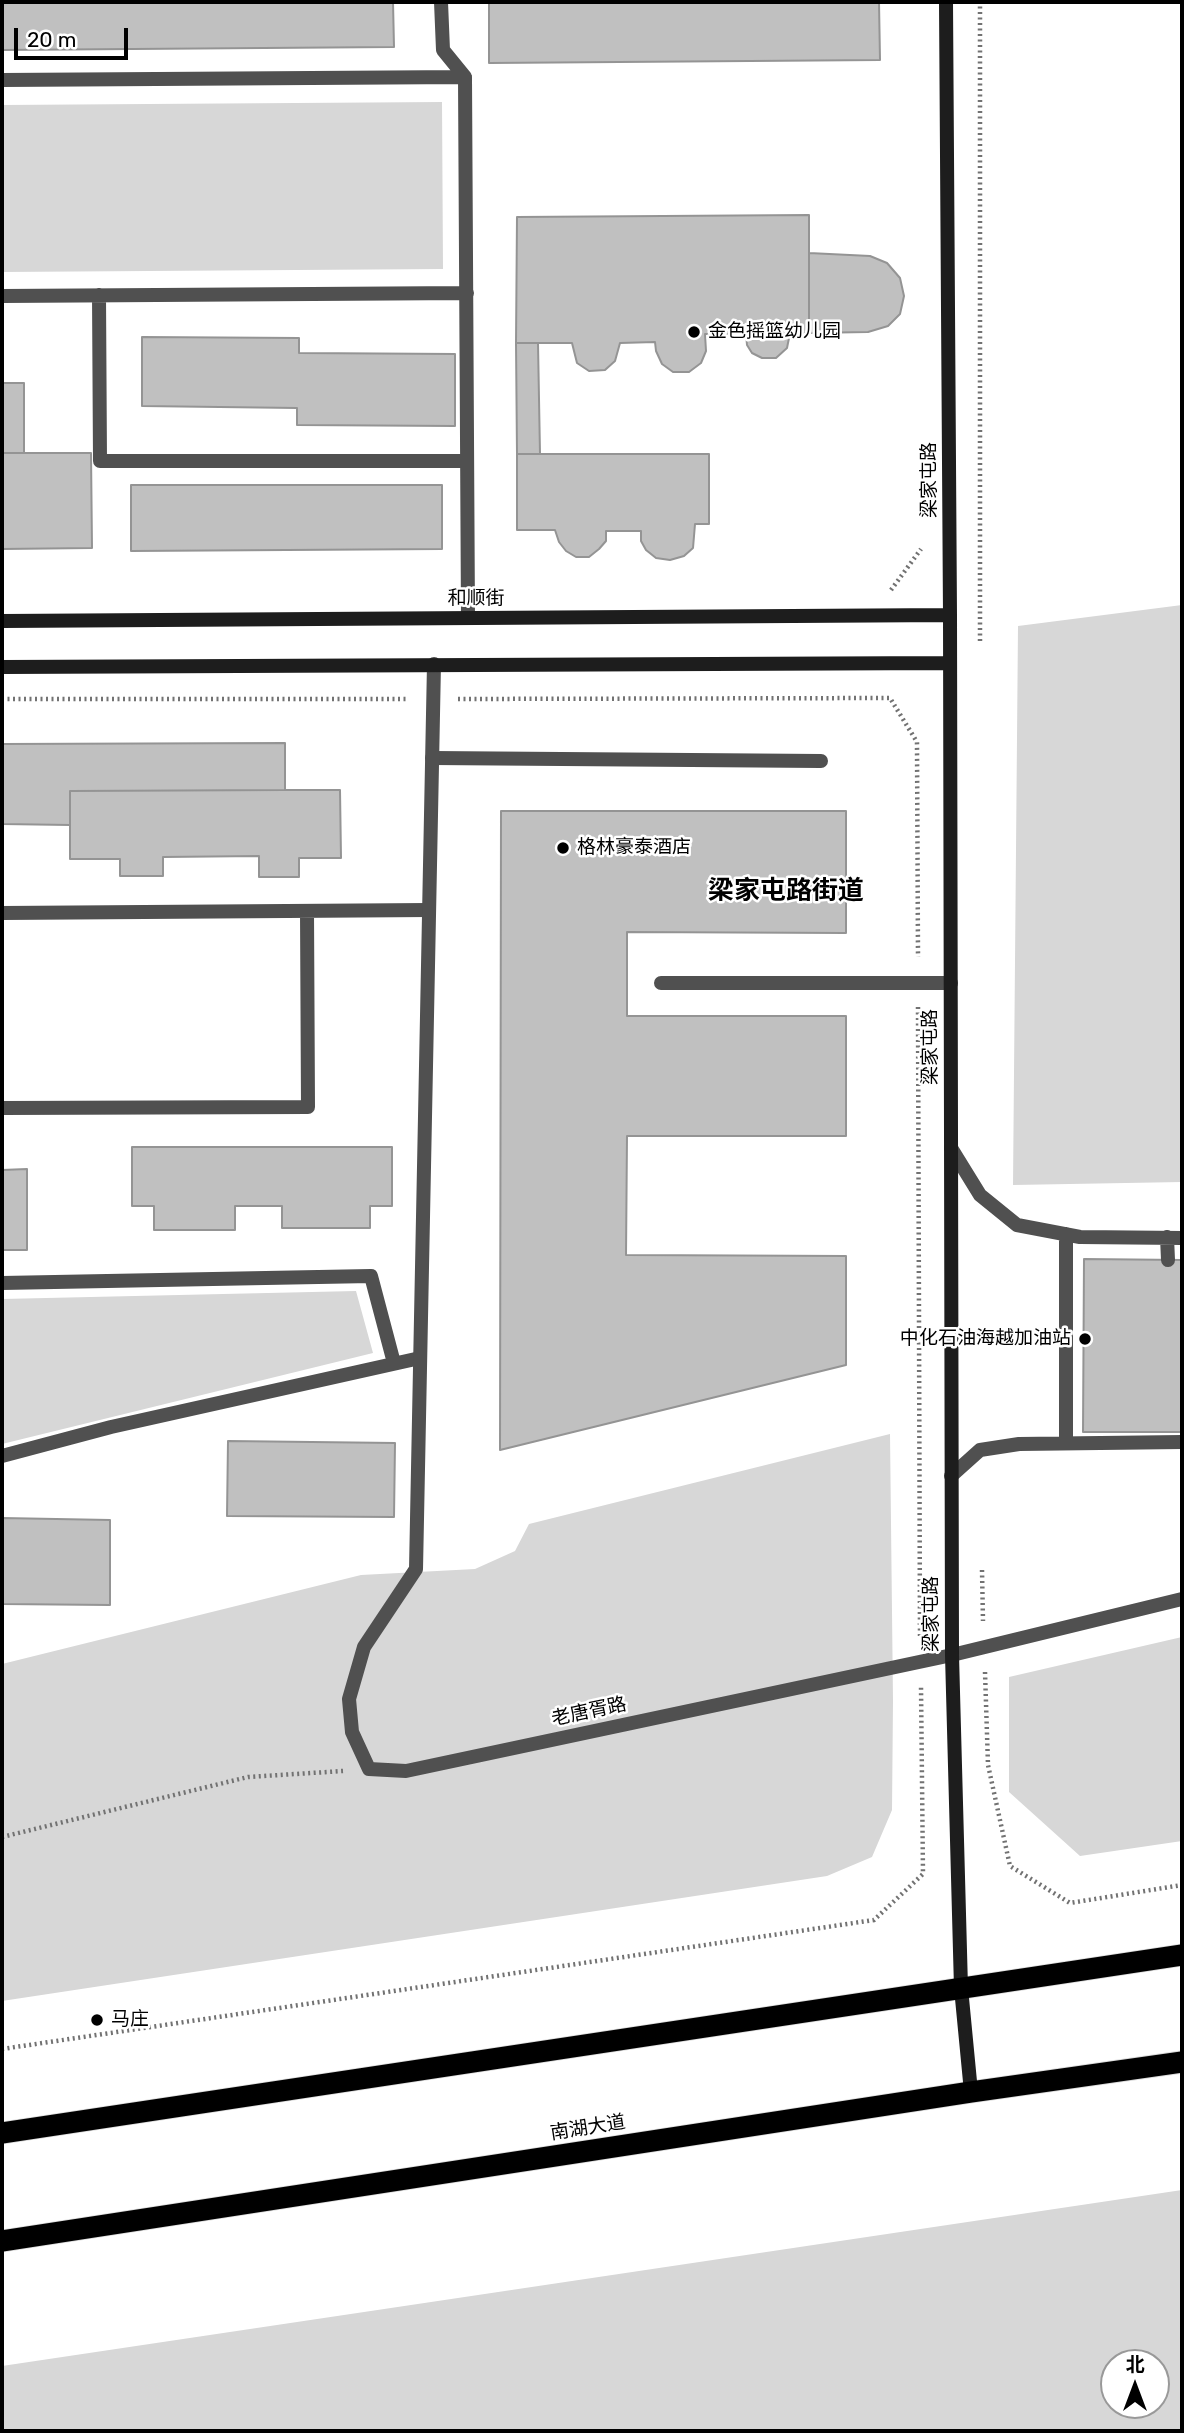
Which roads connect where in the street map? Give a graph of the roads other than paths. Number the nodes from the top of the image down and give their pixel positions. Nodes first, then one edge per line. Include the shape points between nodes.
1 (441, 2) edge
2 (946, 2) edge
3 (465, 77) junction
4 (2, 80) edge
5 (467, 293) junction
6 (99, 295) junction
7 (2, 296) edge
8 (467, 460) junction
9 (950, 615) junction
10 (468, 618) junction
11 (2, 621) edge
12 (950, 663) junction
13 (434, 664) junction
14 (2, 667) edge
15 (432, 758) junction
16 (821, 761) dead end
17 (429, 910) junction
18 (307, 911) junction
19 (2, 913) edge
20 (660, 983) dead end
21 (951, 983) junction
22 (2, 1108) edge
23 (951, 1148) junction
24 (1066, 1234) junction
25 (1175, 1238) edge
26 (1168, 1260) dead end
27 (2, 1283) edge
28 (420, 1357) junction
29 (394, 1363) junction
30 (1173, 1439) edge
31 (1066, 1443) junction
32 (2, 1456) edge
33 (951, 1476) junction
34 (1182, 1599) edge
35 (951, 1655) junction
36 (1182, 1955) edge
37 (961, 1988) junction
38 (1182, 2062) edge
39 (971, 2092) junction
40 (2, 2133) edge
41 (2, 2241) edge

1 - 3 street via 443,50
2 - 9 street, 梁家屯路
3 - 4 street
3 - 5 street
5 - 6 street
5 - 8 street
6 - 7 street
6 - 8 street via 100,461
8 - 10 street
9 - 10 street, 和顺街
9 - 12 street, 梁家屯路
10 - 11 street, 和顺街
12 - 13 street
12 - 21 street, 梁家屯路
13 - 14 street
13 - 15 street
15 - 16 street
15 - 17 street
17 - 18 street
17 - 28 street
18 - 19 street
18 - 22 street via 308,1107
20 - 21 street
21 - 23 street, 梁家屯路
23 - 24 street via 980,1195 1017,1225
23 - 33 street, 梁家屯路
24 - 25 street
24 - 31 street
25 - 26 street
27 - 29 street via 371,1276
28 - 29 street
28 - 35 street, 老唐胥路 via 416,1569 364,1647 349,1699 352,1732 369,1769 406,1771
29 - 32 street
30 - 31 street
31 - 33 street via 980,1450
33 - 35 street, 梁家屯路
34 - 35 street, 老唐胥路
35 - 37 street, 梁家屯路
36 - 37 highway
37 - 39 street, 梁家屯路
37 - 40 highway
38 - 39 highway, 南湖大道
39 - 41 highway, 南湖大道

